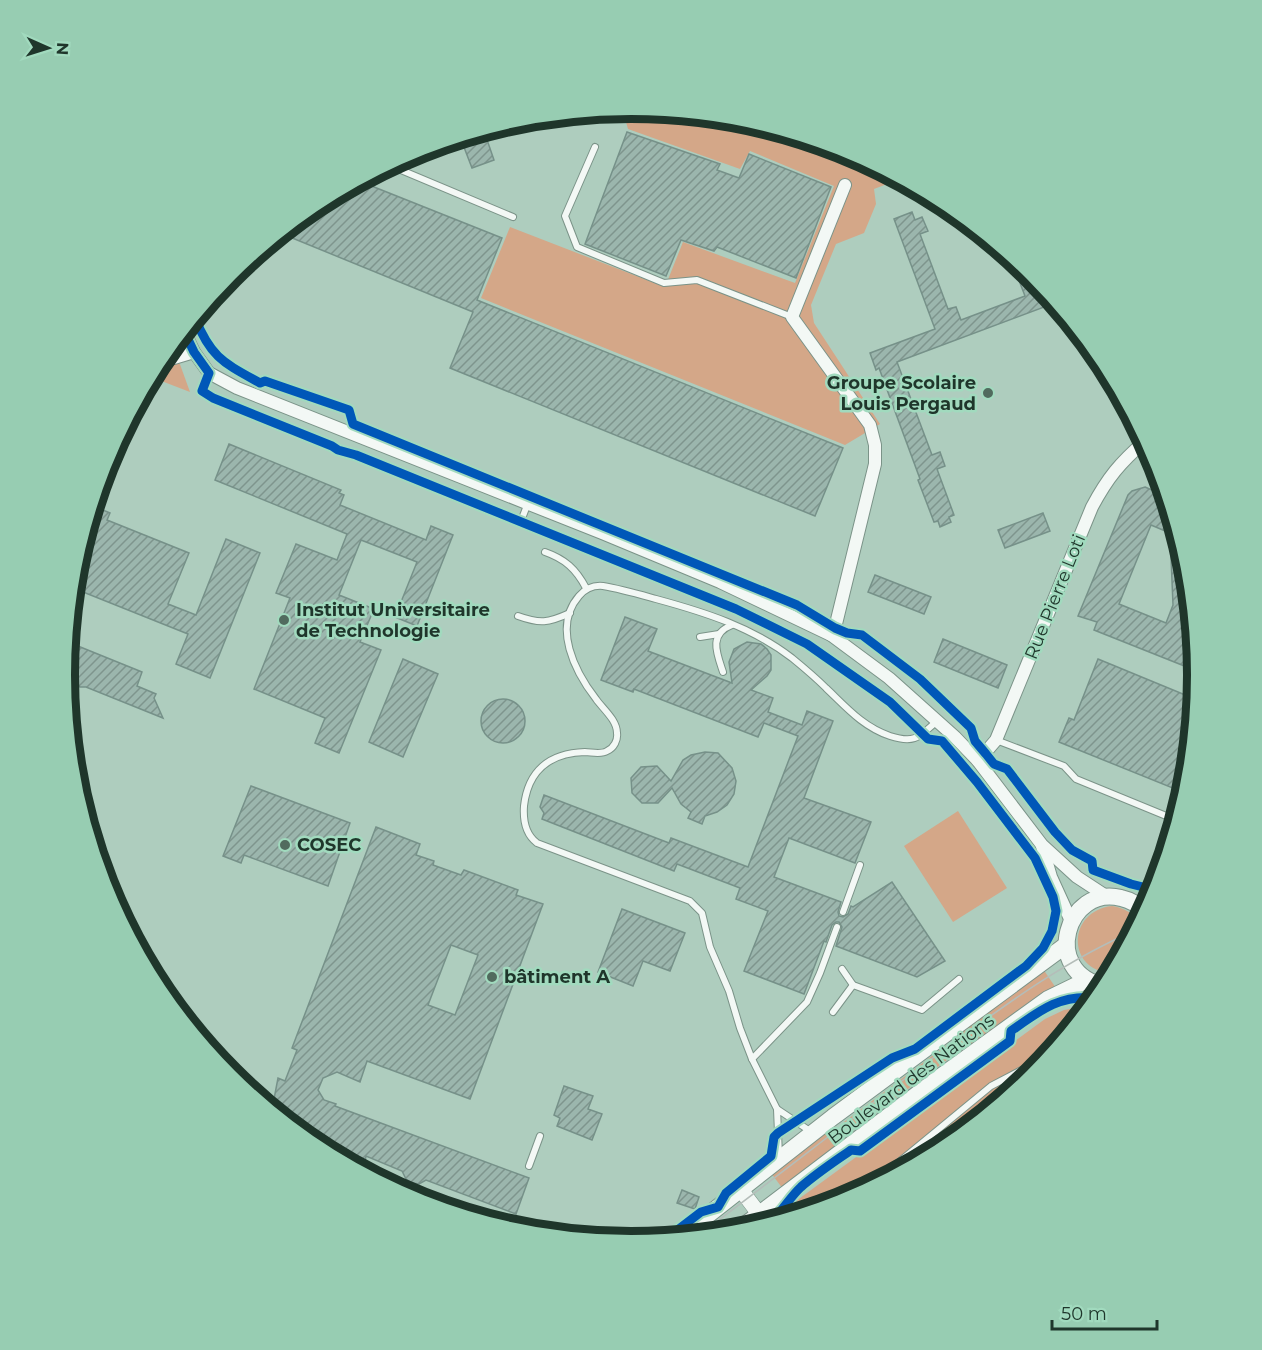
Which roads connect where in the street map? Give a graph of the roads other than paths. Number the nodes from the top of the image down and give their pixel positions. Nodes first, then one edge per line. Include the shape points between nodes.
1 (596, 147) dead end
2 (399, 170) edge
3 (845, 185) dead end
4 (513, 217) dead end
5 (792, 317) junction
6 (188, 340) edge
7 (194, 352) junction
8 (175, 358) edge
9 (1138, 447) edge
10 (528, 503) junction
11 (520, 521) dead end
12 (544, 552) dead end
13 (586, 588) junction
14 (570, 613) junction
15 (518, 616) dead end
16 (732, 625) junction
17 (719, 634) junction
18 (831, 635) junction
19 (700, 638) dead end
20 (723, 672) dead end
21 (937, 721) junction
22 (996, 740) junction
23 (978, 761) junction
24 (1168, 817) edge
25 (1042, 845) junction
26 (860, 865) dead end
27 (1106, 896) junction
28 (1137, 906) edge
29 (843, 912) dead end
30 (1071, 921) junction
31 (837, 927) dead end
32 (1066, 945) junction
33 (842, 969) dead end
34 (959, 979) dead end
35 (1087, 980) junction
36 (1094, 982) edge
37 (853, 985) junction
38 (833, 1012) dead end
39 (752, 1059) junction
40 (1022, 1069) edge
41 (777, 1110) junction
42 (813, 1133) junction
43 (540, 1136) dead end
44 (779, 1160) junction
45 (897, 1163) edge
46 (529, 1166) dead end
47 (741, 1190) junction
48 (770, 1213) edge
49 (759, 1215) edge
50 (693, 1227) edge

1 - 5 lane via 566,216 577,246 664,283 697,280
2 - 4 lane
3 - 5 street
5 - 18 street via 870,425 875,445 875,464
6 - 7 street
7 - 8 street
7 - 10 street via 209,373 237,388
9 - 22 street, Rue Pierre Loti via 1106,480 1092,507
10 - 11 lane
10 - 18 street via 720,582
12 - 13 lane via 567,563
13 - 14 lane
13 - 16 lane via 626,590 702,611
14 - 15 lane via 537,622
14 - 39 lane via 568,648 577,670 612,718 617,738 607,752 566,754 553,758 535,774 525,804 527,831 537,843 698,907
16 - 17 lane
16 - 21 lane via 773,644 847,710 890,736 909,741
17 - 19 lane
17 - 20 lane via 716,650
18 - 21 street via 889,678
21 - 23 street
22 - 23 street, Rue Pierre Loti
22 - 24 lane via 1064,766 1076,779
23 - 25 street
25 - 27 street via 1077,877
25 - 30 street
26 - 29 lane
27 - 28 main road
27 - 30 main road via 1084,905
30 - 32 main road
31 - 39 lane via 807,1002
32 - 35 main road via 1074,968
32 - 42 main road, Boulevard des Nations
33 - 37 lane
34 - 37 lane via 921,1010
35 - 36 main road
35 - 48 main road, Boulevard des Nations via 1048,999
37 - 38 lane
39 - 41 lane
40 - 45 lane via 991,1086
41 - 42 lane
41 - 44 lane
42 - 44 main road, Boulevard des Nations
43 - 46 lane
44 - 47 main road, Boulevard des Nations
47 - 49 street
47 - 50 main road, Boulevard des Nations

